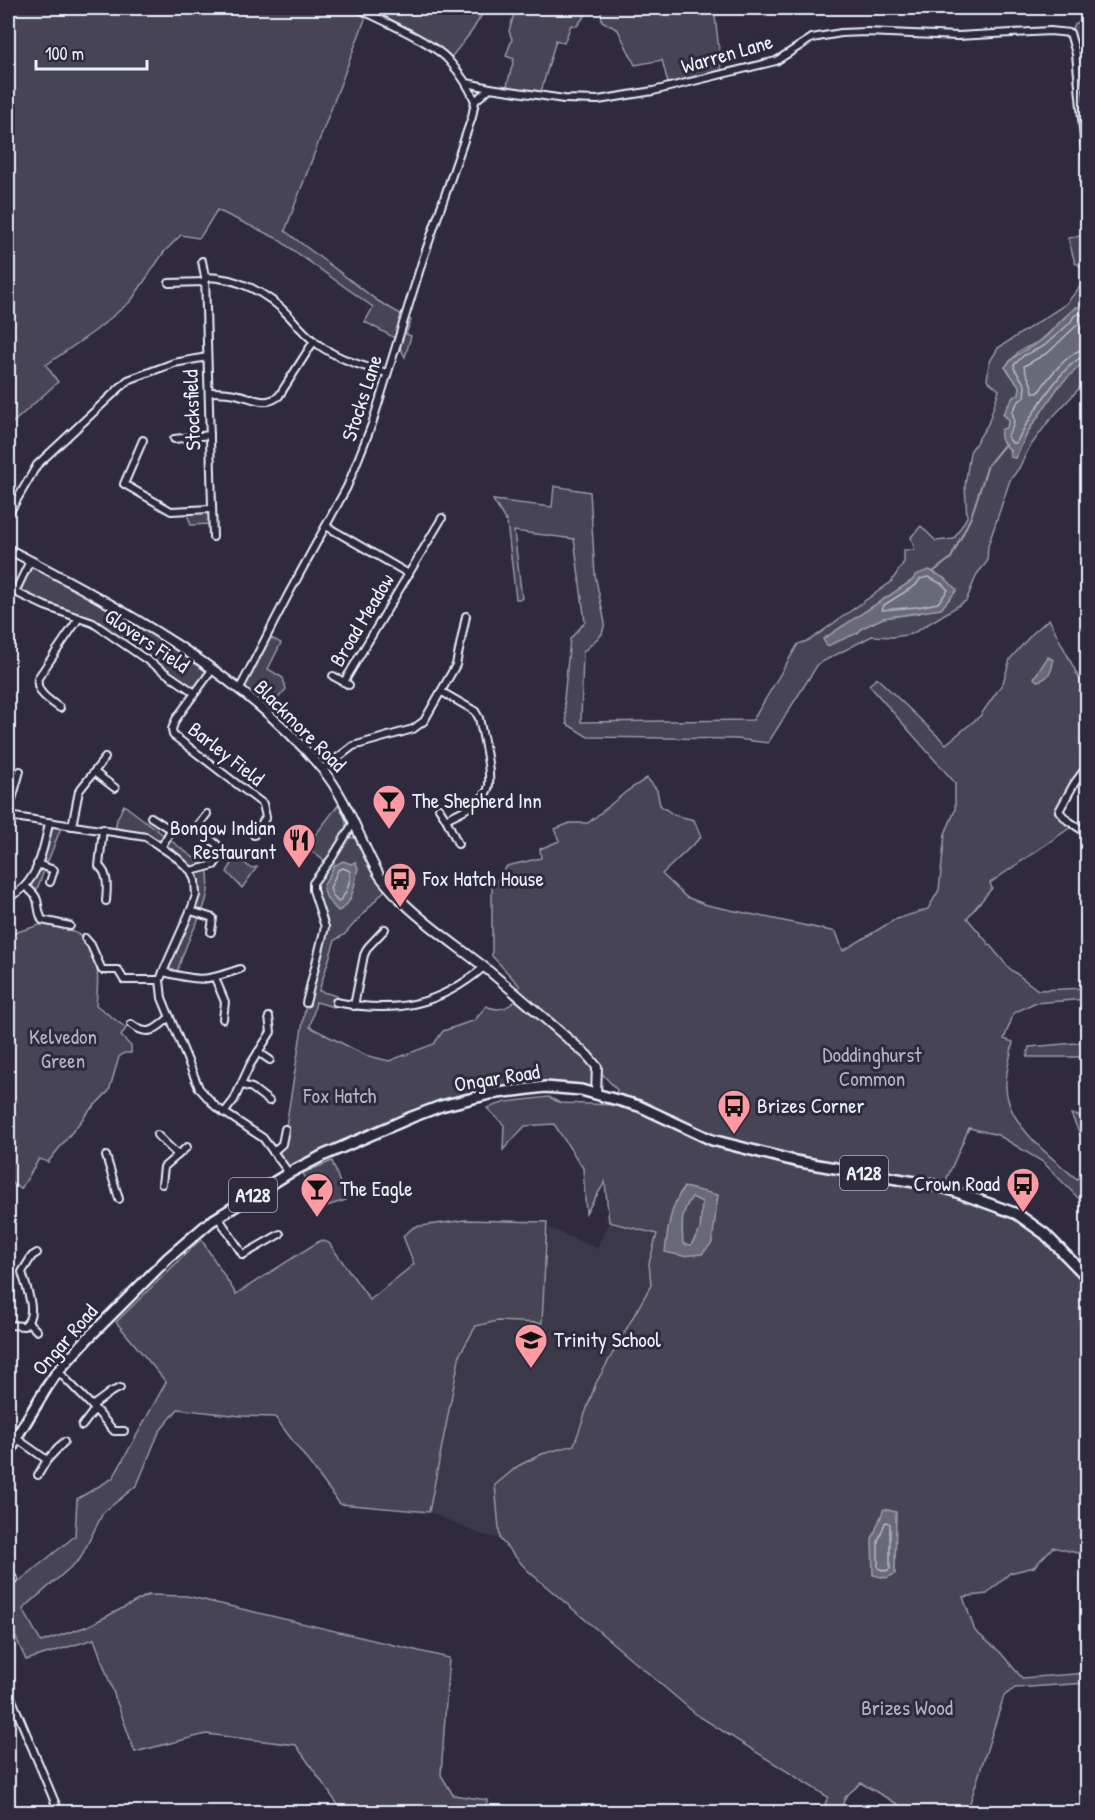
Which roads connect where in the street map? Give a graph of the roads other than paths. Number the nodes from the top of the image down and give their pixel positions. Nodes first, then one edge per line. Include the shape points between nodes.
1 (357, 8) edge
2 (466, 83) junction
3 (490, 88) junction
4 (475, 101) junction
5 (1088, 182) edge
6 (202, 261) dead end
7 (205, 280) junction
8 (169, 284) dead end
9 (314, 341) junction
10 (207, 357) junction
11 (387, 373) junction
12 (210, 392) junction
13 (210, 435) junction
14 (174, 439) dead end
15 (143, 440) dead end
16 (211, 509) junction
17 (8, 515) edge
18 (442, 518) dead end
19 (326, 526) junction
20 (213, 537) dead end
21 (8, 549) edge
22 (30, 561) junction
23 (409, 574) junction
24 (15, 592) junction
25 (8, 596) edge
26 (466, 616) dead end
27 (79, 618) junction
28 (212, 670) junction
29 (333, 676) dead end
30 (239, 690) junction
31 (442, 692) junction
32 (195, 693) junction
33 (60, 708) dead end
34 (105, 758) dead end
35 (1088, 765) edge
36 (322, 769) junction
37 (20, 771) dead end
38 (94, 772) junction
39 (115, 788) dead end
40 (439, 808) dead end
41 (207, 814) dead end
42 (8, 815) edge
43 (152, 817) dead end
44 (446, 819) junction
45 (354, 822) junction
46 (49, 823) junction
47 (72, 826) junction
48 (103, 829) junction
49 (1088, 834) edge
50 (254, 835) dead end
51 (458, 843) dead end
52 (162, 846) junction
53 (37, 864) junction
54 (190, 871) junction
55 (50, 882) dead end
56 (26, 887) junction
57 (8, 897) edge
58 (106, 901) dead end
59 (191, 910) junction
60 (70, 926) dead end
61 (385, 929) dead end
62 (211, 933) dead end
63 (85, 938) dead end
64 (484, 968) junction
65 (240, 969) dead end
66 (163, 972) junction
67 (215, 978) junction
68 (160, 980) junction
69 (336, 1002) dead end
70 (306, 1003) dead end
71 (354, 1006) junction
72 (170, 1017) junction
73 (269, 1017) dead end
74 (223, 1019) dead end
75 (132, 1024) dead end
76 (258, 1052) junction
77 (270, 1060) dead end
78 (242, 1085) junction
79 (596, 1094) junction
80 (269, 1101) dead end
81 (224, 1113) junction
82 (285, 1129) dead end
83 (158, 1135) dead end
84 (187, 1147) dead end
85 (273, 1152) junction
86 (178, 1155) junction
87 (106, 1156) dead end
88 (289, 1173) junction
89 (162, 1184) dead end
90 (119, 1199) dead end
91 (218, 1217) junction
92 (280, 1234) dead end
93 (37, 1253) dead end
94 (1088, 1278) edge
95 (28, 1322) junction
96 (8, 1325) edge
97 (37, 1331) dead end
98 (58, 1371) junction
99 (120, 1388) dead end
100 (94, 1407) junction
101 (82, 1426) dead end
102 (124, 1431) dead end
103 (12, 1441) edge
104 (64, 1442) dead end
105 (8, 1458) edge
106 (47, 1460) junction
107 (38, 1474) dead end
108 (14, 1579) dead end
109 (8, 1583) edge
110 (8, 1690) edge
111 (59, 1812) edge

1 - 2 street via 450,60
2 - 3 street, Warren Lane
2 - 4 street
3 - 4 street
3 - 5 street, Warren Lane via 598,100 653,92 776,61 812,38 841,33 1070,33 1076,54
4 - 11 street, Stocks Lane
6 - 7 street, Stocksfield
7 - 8 street
7 - 9 street via 230,279 258,291
7 - 10 street, Stocksfield
9 - 11 street via 345,359
9 - 12 street via 274,400 259,402 240,395
10 - 12 street, Stocksfield
10 - 17 street via 174,363 128,380 38,465
11 - 19 street, Stocks Lane via 362,452
12 - 13 street, Stocksfield
13 - 14 street
13 - 16 street, Stocksfield
15 - 16 street via 123,484 171,511
16 - 20 street, Stocksfield
18 - 23 street, Broad Meadow
19 - 23 street, Broad Meadow
19 - 30 street, Stocks Lane
21 - 22 street, Blackmore Road
22 - 24 street
22 - 28 street, Blackmore Road via 140,622
23 - 29 street, Broad Meadow via 346,684
24 - 25 street
24 - 27 street, Glovers Field
26 - 31 street via 456,665
27 - 32 street, Glovers Field via 93,623
27 - 33 street, Glovers Field via 37,682 44,696
28 - 30 street, Blackmore Road
28 - 32 street, Barley Field
30 - 36 street, Blackmore Road via 270,715
31 - 36 street via 424,721 413,729 353,746
31 - 44 street via 475,711 489,772 488,789 480,798
32 - 50 street, Barley Field via 173,724 173,735 263,804 266,817
34 - 38 street
35 - 49 street via 1059,812
36 - 45 street, Blackmore Road
37 - 42 street
38 - 39 street
38 - 47 street via 79,790
40 - 44 street
41 - 54 street via 197,827 224,850 214,865
42 - 46 street
43 - 52 street via 171,830
44 - 51 street
45 - 64 street, Blackmore Road via 388,886
45 - 70 street via 313,883 325,927
46 - 47 street
46 - 53 street
47 - 48 street
48 - 52 street via 146,837
48 - 58 street via 99,866 105,873
52 - 54 street
53 - 55 street via 54,870
53 - 56 street
54 - 59 street via 196,895
56 - 57 street
56 - 60 street via 38,900 42,920
59 - 62 street via 213,918
59 - 66 street
61 - 71 street via 364,955
63 - 68 street via 102,970 118,970 124,980
64 - 71 street via 450,992 429,1001 380,1009
64 - 79 street, Blackmore Road via 587,1055 597,1067
65 - 67 street
66 - 67 street via 195,980
66 - 68 street
67 - 74 street via 225,1002
68 - 72 street
69 - 71 street
72 - 75 street via 147,1032
72 - 81 street via 199,1088
73 - 76 street via 271,1032
76 - 77 street
76 - 78 street
78 - 80 street
78 - 81 street
79 - 88 main road, Ongar Road / A128 via 545,1087 463,1100 412,1116
79 - 94 main road, Ongar Road / A128 via 639,1106 712,1140 795,1161 943,1187 1017,1214 1045,1234
81 - 85 street via 263,1138
82 - 85 street via 282,1144
83 - 86 street
84 - 86 street
85 - 88 street
86 - 89 street via 164,1167
87 - 90 street
88 - 91 main road, Ongar Road / A128
91 - 92 street via 243,1255
91 - 98 main road, Ongar Road / A128 via 168,1258
93 - 95 street via 22,1272 32,1311
95 - 96 street via 18,1327
95 - 97 street
98 - 100 street
98 - 103 main road, Ongar Road / A128
99 - 100 street
100 - 101 street
100 - 102 street via 114,1431
103 - 105 main road, Ongar Road / A128
103 - 106 street
104 - 106 street
106 - 107 street
108 - 109 street
110 - 111 street

